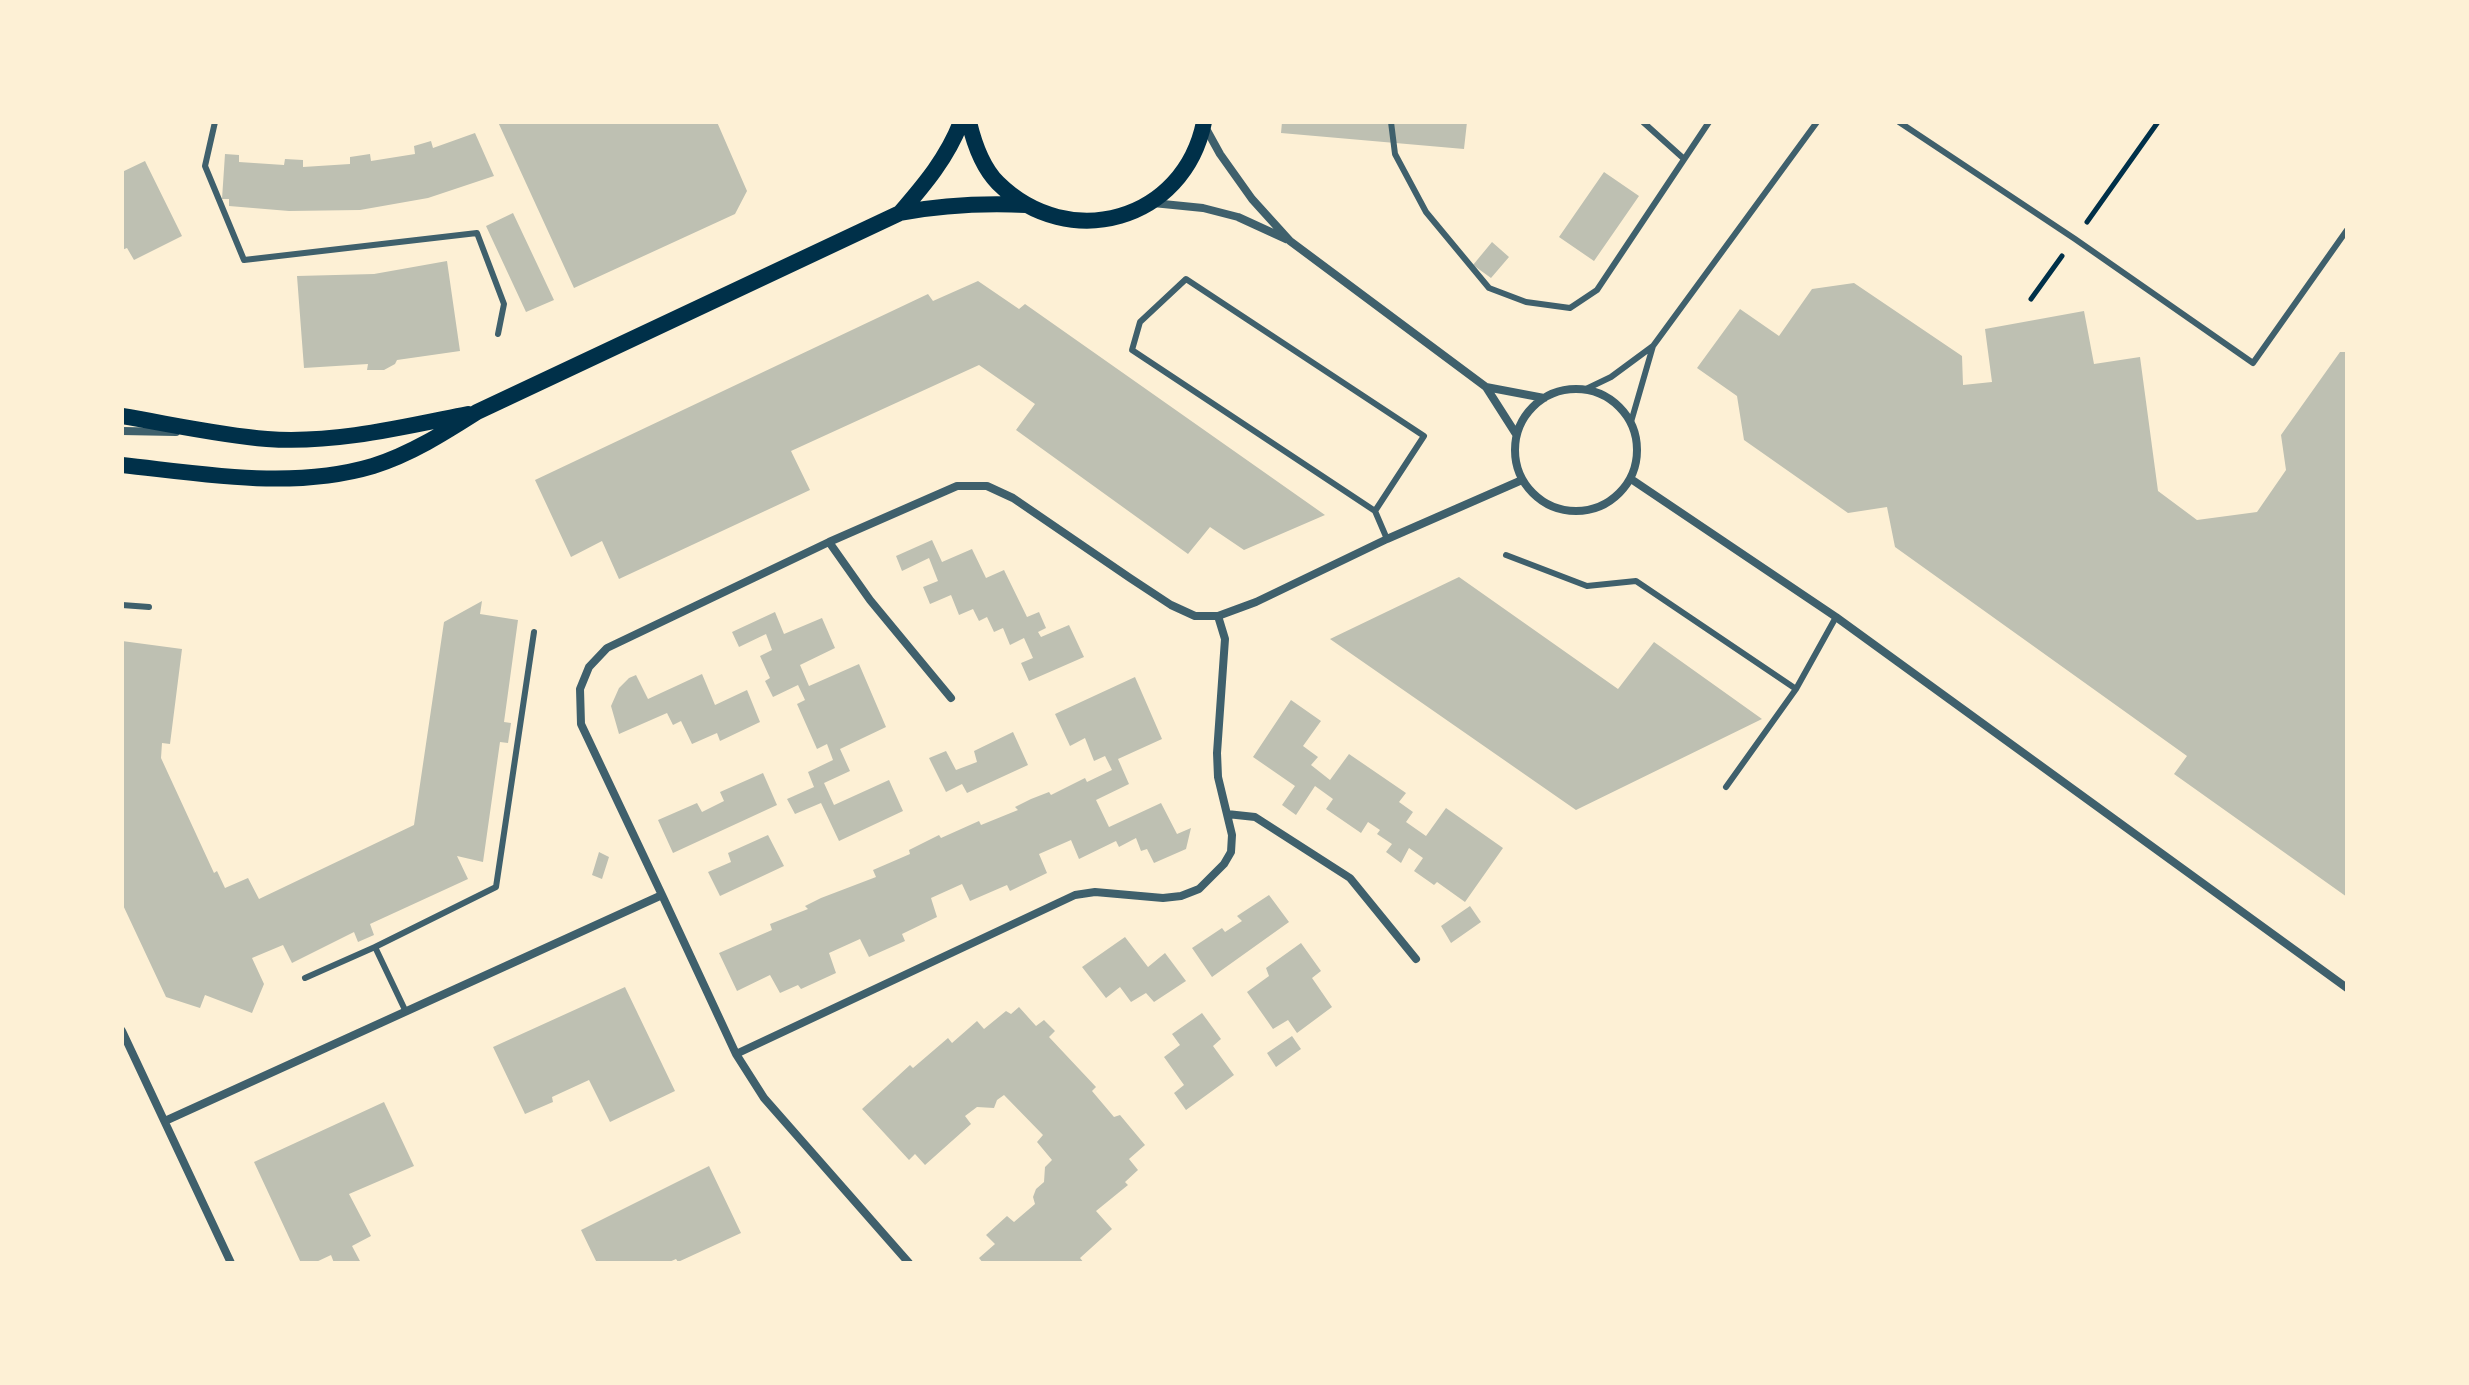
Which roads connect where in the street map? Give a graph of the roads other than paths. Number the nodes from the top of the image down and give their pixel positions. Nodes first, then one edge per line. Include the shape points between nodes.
1 (215, 122) edge
2 (961, 122) edge
3 (969, 122) edge
4 (1391, 122) edge
5 (1643, 122) edge
6 (1709, 122) edge
7 (1817, 122) edge
8 (1899, 122) edge
9 (1204, 123) edge
10 (1683, 158) junction
11 (1151, 203) junction
12 (1026, 205) junction
13 (900, 213) junction
14 (2347, 230) edge
15 (1290, 241) junction
16 (498, 334) dead end
17 (1653, 346) junction
18 (1486, 387) junction
19 (1586, 389) junction
20 (1544, 398) junction
21 (477, 412) junction
22 (122, 416) edge
23 (1631, 422) junction
24 (122, 431) edge
25 (229, 434) junction
26 (1516, 434) junction
27 (122, 465) edge
28 (1631, 479) junction
29 (1522, 480) junction
30 (1375, 511) junction
31 (1387, 539) junction
32 (829, 542) junction
33 (1506, 555) dead end
34 (122, 605) edge
35 (149, 607) dead end
36 (1218, 616) junction
37 (1836, 617) junction
38 (534, 632) dead end
39 (1796, 689) junction
40 (951, 698) dead end
41 (1726, 787) dead end
42 (1227, 814) junction
43 (662, 895) junction
44 (375, 947) junction
45 (1416, 959) dead end
46 (305, 978) dead end
47 (2347, 988) edge
48 (406, 1012) junction
49 (122, 1031) edge
50 (736, 1054) junction
51 (165, 1121) junction
52 (231, 1263) edge
53 (909, 1263) edge

1 - 16 lane via 205,166 244,260 477,233 504,304
2 - 13 main road via 933,176
3 - 12 main road via 975,148 996,181
4 - 10 lane via 1395,154 1426,212 1489,288 1526,302 1570,308 1597,290
5 - 10 lane
6 - 10 lane
7 - 17 lane
8 - 14 lane via 2253,363
9 - 11 main road via 1194,155 1176,182
9 - 15 street via 1252,199
11 - 12 main road via 1089,222 1056,218
11 - 15 street via 1238,217
12 - 13 main road via 938,206
13 - 21 main road
15 - 18 street
17 - 19 lane
17 - 23 lane
18 - 20 street
18 - 26 street
19 - 20 street via 1557,391
19 - 23 street via 1604,395
20 - 26 street via 1526,413
21 - 25 main road via 324,438
21 - 27 main road via 427,444 374,466 322,477 250,478
22 - 25 main road
23 - 28 street via 1637,460
24 - 25 street
26 - 29 street via 1516,465
28 - 29 street via 1604,504 1577,511 1549,505
28 - 37 street
29 - 31 street
30 - 30 lane via 1424,436 1186,279 1140,322 1132,350
30 - 31 lane
31 - 36 street
32 - 36 street via 957,486 987,486 1013,498 1171,605 1195,616
32 - 40 street
32 - 43 street via 607,648 589,667 580,689 581,724
33 - 39 lane via 1587,586 1636,581
34 - 35 lane
36 - 42 street via 1225,639 1218,777
37 - 39 lane
37 - 47 street
38 - 44 lane via 496,887
39 - 41 lane
42 - 45 street via 1255,817 1350,878
42 - 50 street via 1231,852 1199,889 1163,898 1075,895
43 - 48 street
43 - 50 street
44 - 46 lane
44 - 48 lane
48 - 51 street
49 - 51 street
50 - 53 street via 764,1098
51 - 52 street

